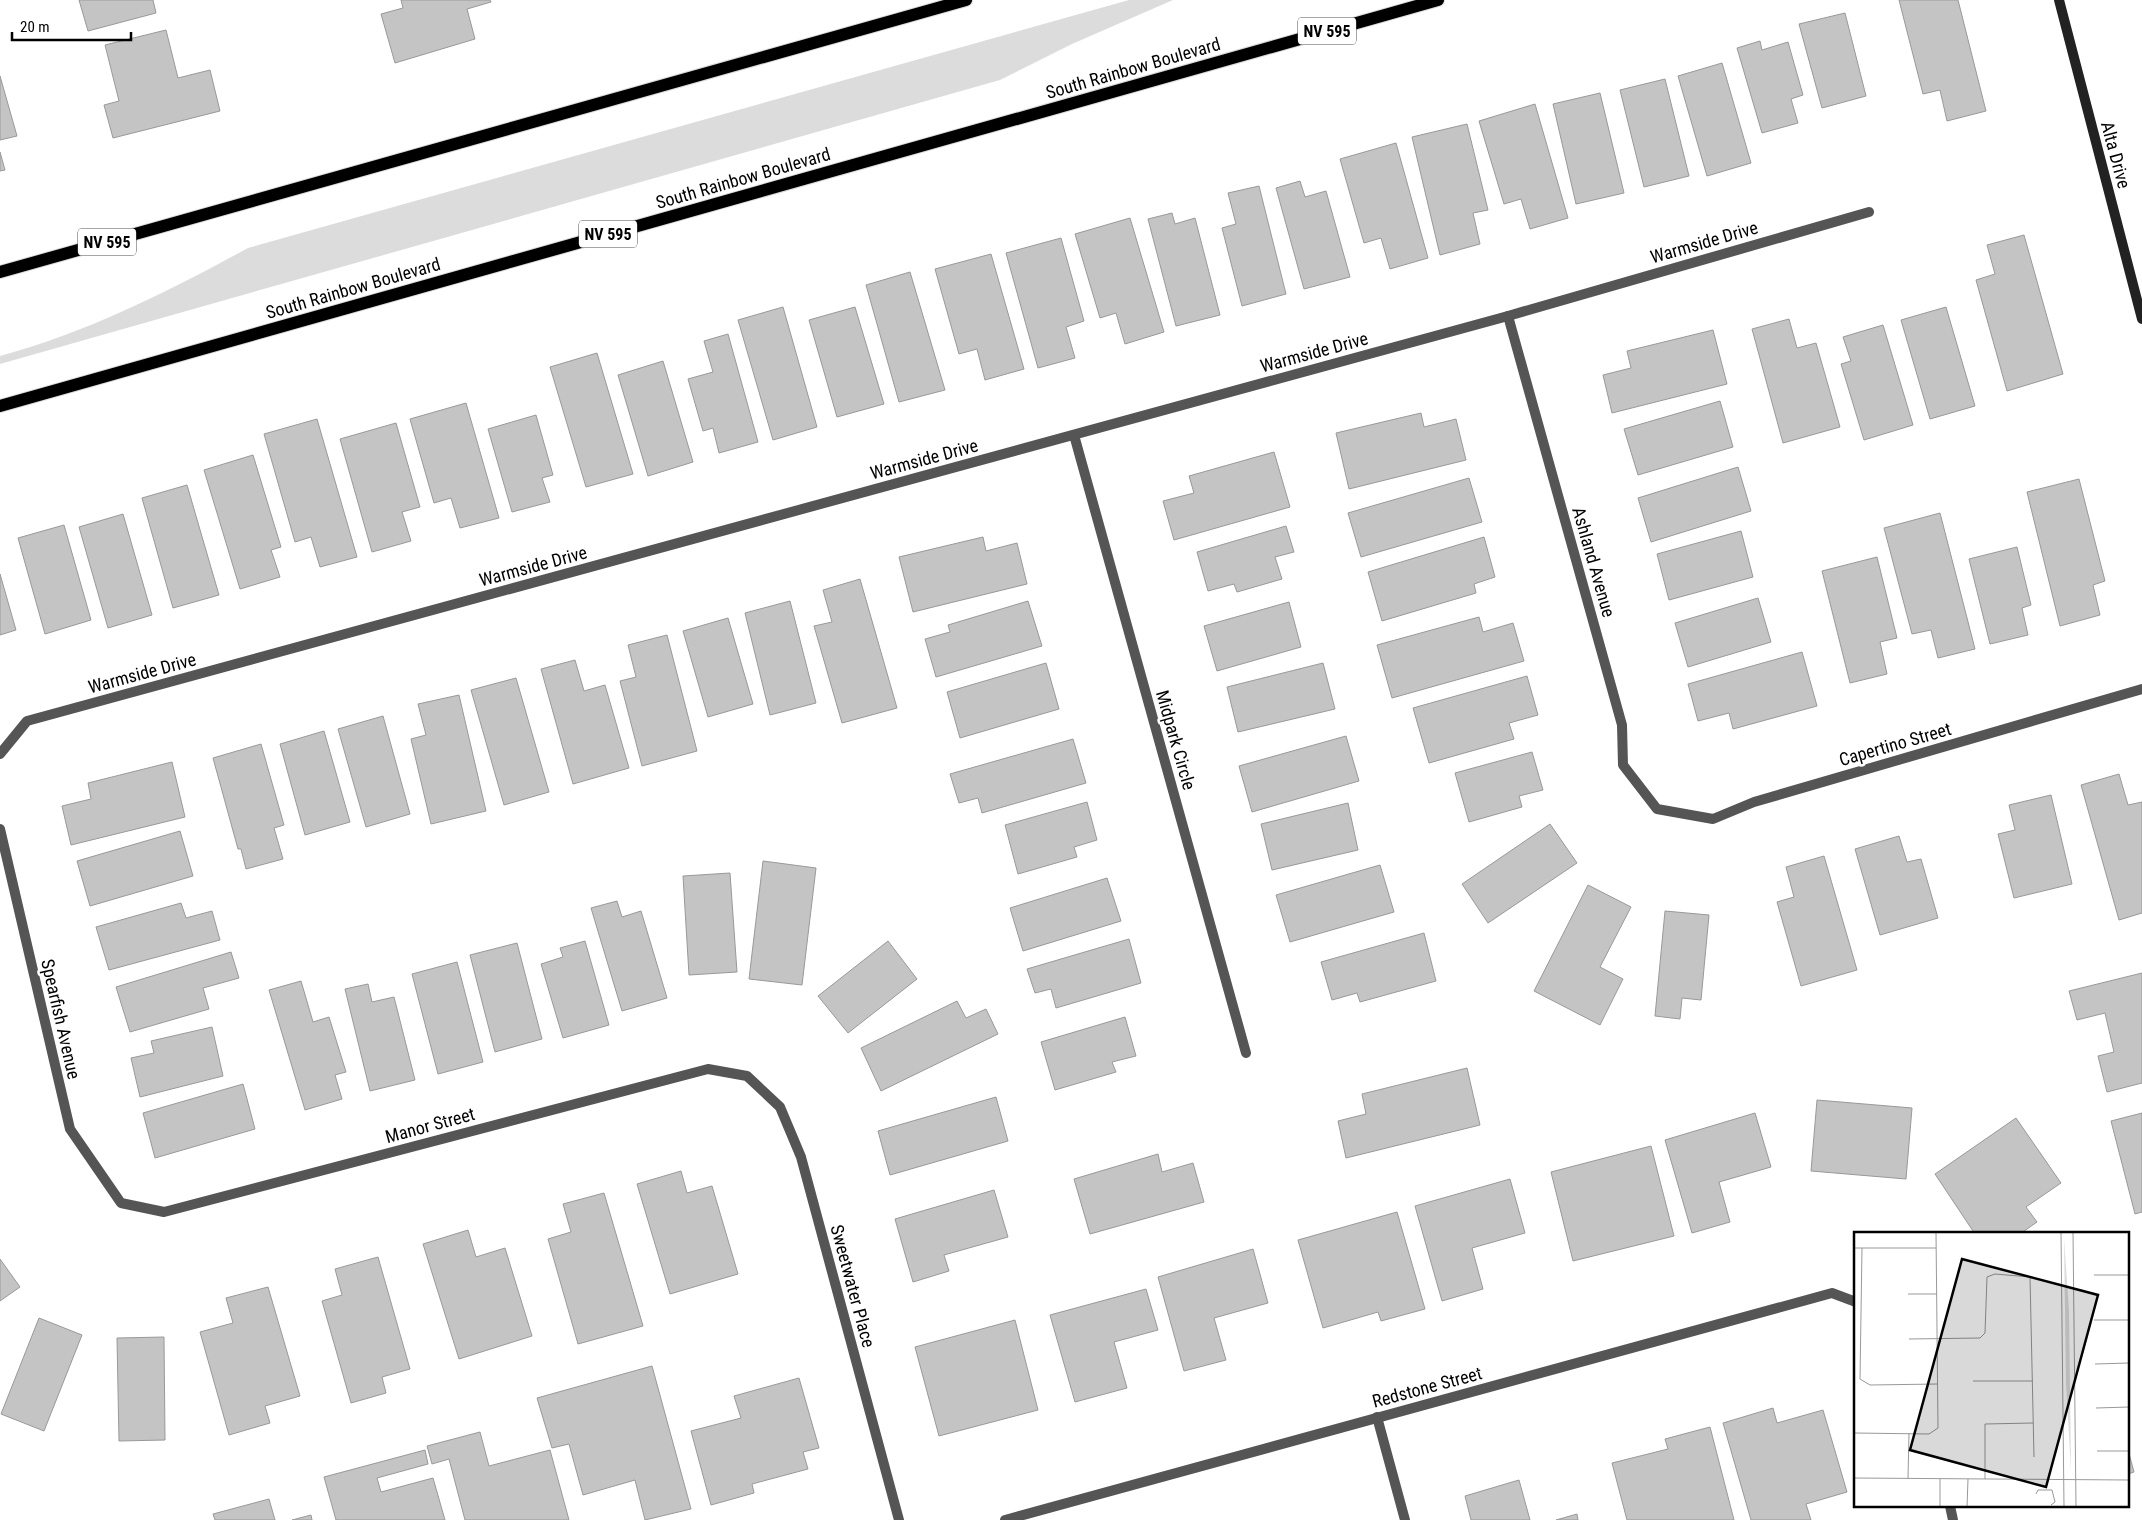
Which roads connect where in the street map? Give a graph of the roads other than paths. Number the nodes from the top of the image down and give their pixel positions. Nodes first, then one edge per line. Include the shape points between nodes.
1 (966, 0) edge
2 (1438, 0) edge
3 (2059, 0) edge
4 (1869, 212) dead end
5 (0, 272) edge
6 (1508, 316) junction
7 (2142, 319) edge
8 (0, 406) edge
9 (1074, 435) junction
10 (2142, 689) edge
11 (0, 754) edge
12 (1657, 809) joint
13 (0, 829) edge
14 (1246, 1053) dead end
15 (747, 1076) joint
16 (121, 1203) joint
17 (1854, 1301) edge
18 (1377, 1418) junction
19 (900, 1520) edge
20 (1006, 1520) edge
21 (1405, 1520) edge

1 - 5 main road, NV 595
2 - 8 main road, South Rainbow Boulevard / NV 595
3 - 7 main road, Alta Drive
4 - 6 street, Warmside Drive
6 - 9 street, Warmside Drive
6 - 12 street, Ashland Avenue via 1622,725 1623,765
9 - 11 street, Warmside Drive via 27,721
9 - 14 street, Midpark Circle
10 - 12 street, Capertino Street via 1754,802 1713,819
13 - 16 street, Spearfish Avenue via 70,1129
15 - 16 street, Manor Street via 708,1069 164,1212
15 - 19 street, Sweetwater Place via 780,1107 801,1157
17 - 18 street, Redstone Street via 1832,1293
18 - 20 street, Redstone Street
18 - 21 street

